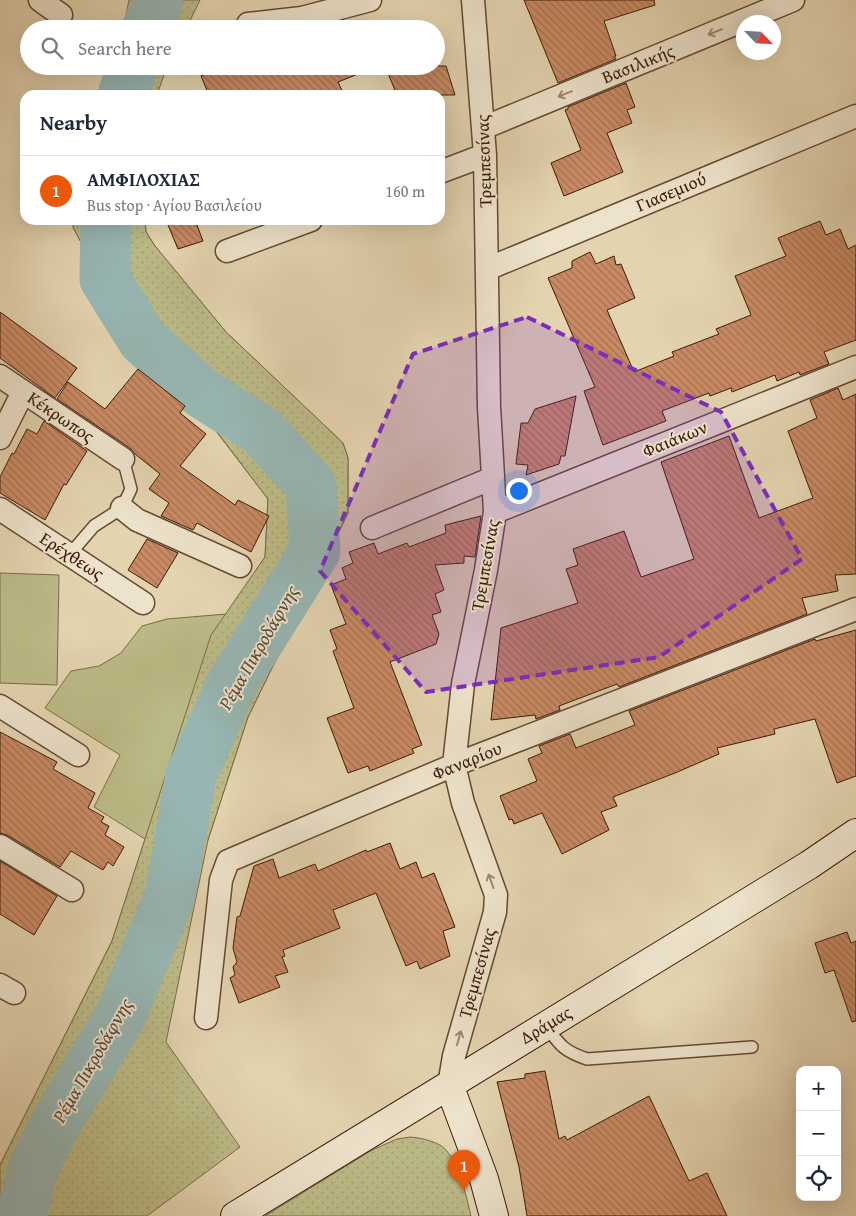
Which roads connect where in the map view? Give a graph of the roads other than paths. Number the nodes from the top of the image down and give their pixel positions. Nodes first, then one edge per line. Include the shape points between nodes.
1 (40, 0) edge
2 (370, 0) edge
3 (473, 0) edge
4 (793, 0) edge
5 (61, 15) dead end
6 (284, 20) edge
7 (856, 116) edge
8 (483, 128) junction
9 (485, 156) junction
10 (445, 170) edge
11 (297, 225) edge
12 (227, 251) dead end
13 (487, 269) junction
14 (856, 367) edge
15 (0, 376) edge
16 (23, 392) junction
17 (0, 438) edge
18 (123, 459) joint
19 (492, 478) junction
20 (122, 508) junction
21 (0, 509) edge
22 (495, 512) junction
23 (372, 528) dead end
24 (70, 554) junction
25 (240, 566) dead end
26 (143, 603) dead end
27 (856, 609) edge
28 (0, 706) edge
29 (78, 755) dead end
30 (454, 765) junction
31 (856, 833) edge
32 (0, 846) edge
33 (72, 890) dead end
34 (206, 1018) dead end
35 (545, 1025) junction
36 (752, 1048) dead end
37 (450, 1085) junction
38 (235, 1216) edge
39 (494, 1216) edge

1 - 5 street
2 - 6 street
3 - 8 street, Τρεμπεσίνας
4 -> 8 street, Βασιλικής
7 - 13 street, Γιασεμιού
8 - 9 street, Τρεμπεσίνας
9 - 10 street
9 - 13 street, Τρεμπεσίνας
11 - 12 street
13 - 19 street, Τρεμπεσίνας
14 - 22 street, Φαιάκων
15 - 16 street, Κέκρωπος
16 - 17 street
16 - 18 street, Κέκρωπος
18 - 20 lane via 131,489
19 - 22 street, Τρεμπεσίνας
19 - 23 street
20 - 24 lane via 94,526
20 - 25 street via 137,520
21 - 24 street, Ερέχθεως
22 - 30 street, Τρεμπεσίνας via 463,684
24 - 26 street, Ερέχθεως
27 - 30 street, Φαναρίου
28 - 29 street
30 - 34 street, Φαναρίου via 228,861 220,880
37 -> 30 street, Τρεμπεσίνας via 454,1056 495,912 496,895 463,803
31 - 35 street, Δράμας via 809,865
32 - 33 street
35 - 36 lane via 561,1047 587,1059
35 - 37 street, Δράμας
37 - 38 street, Δράμας
37 - 39 street

